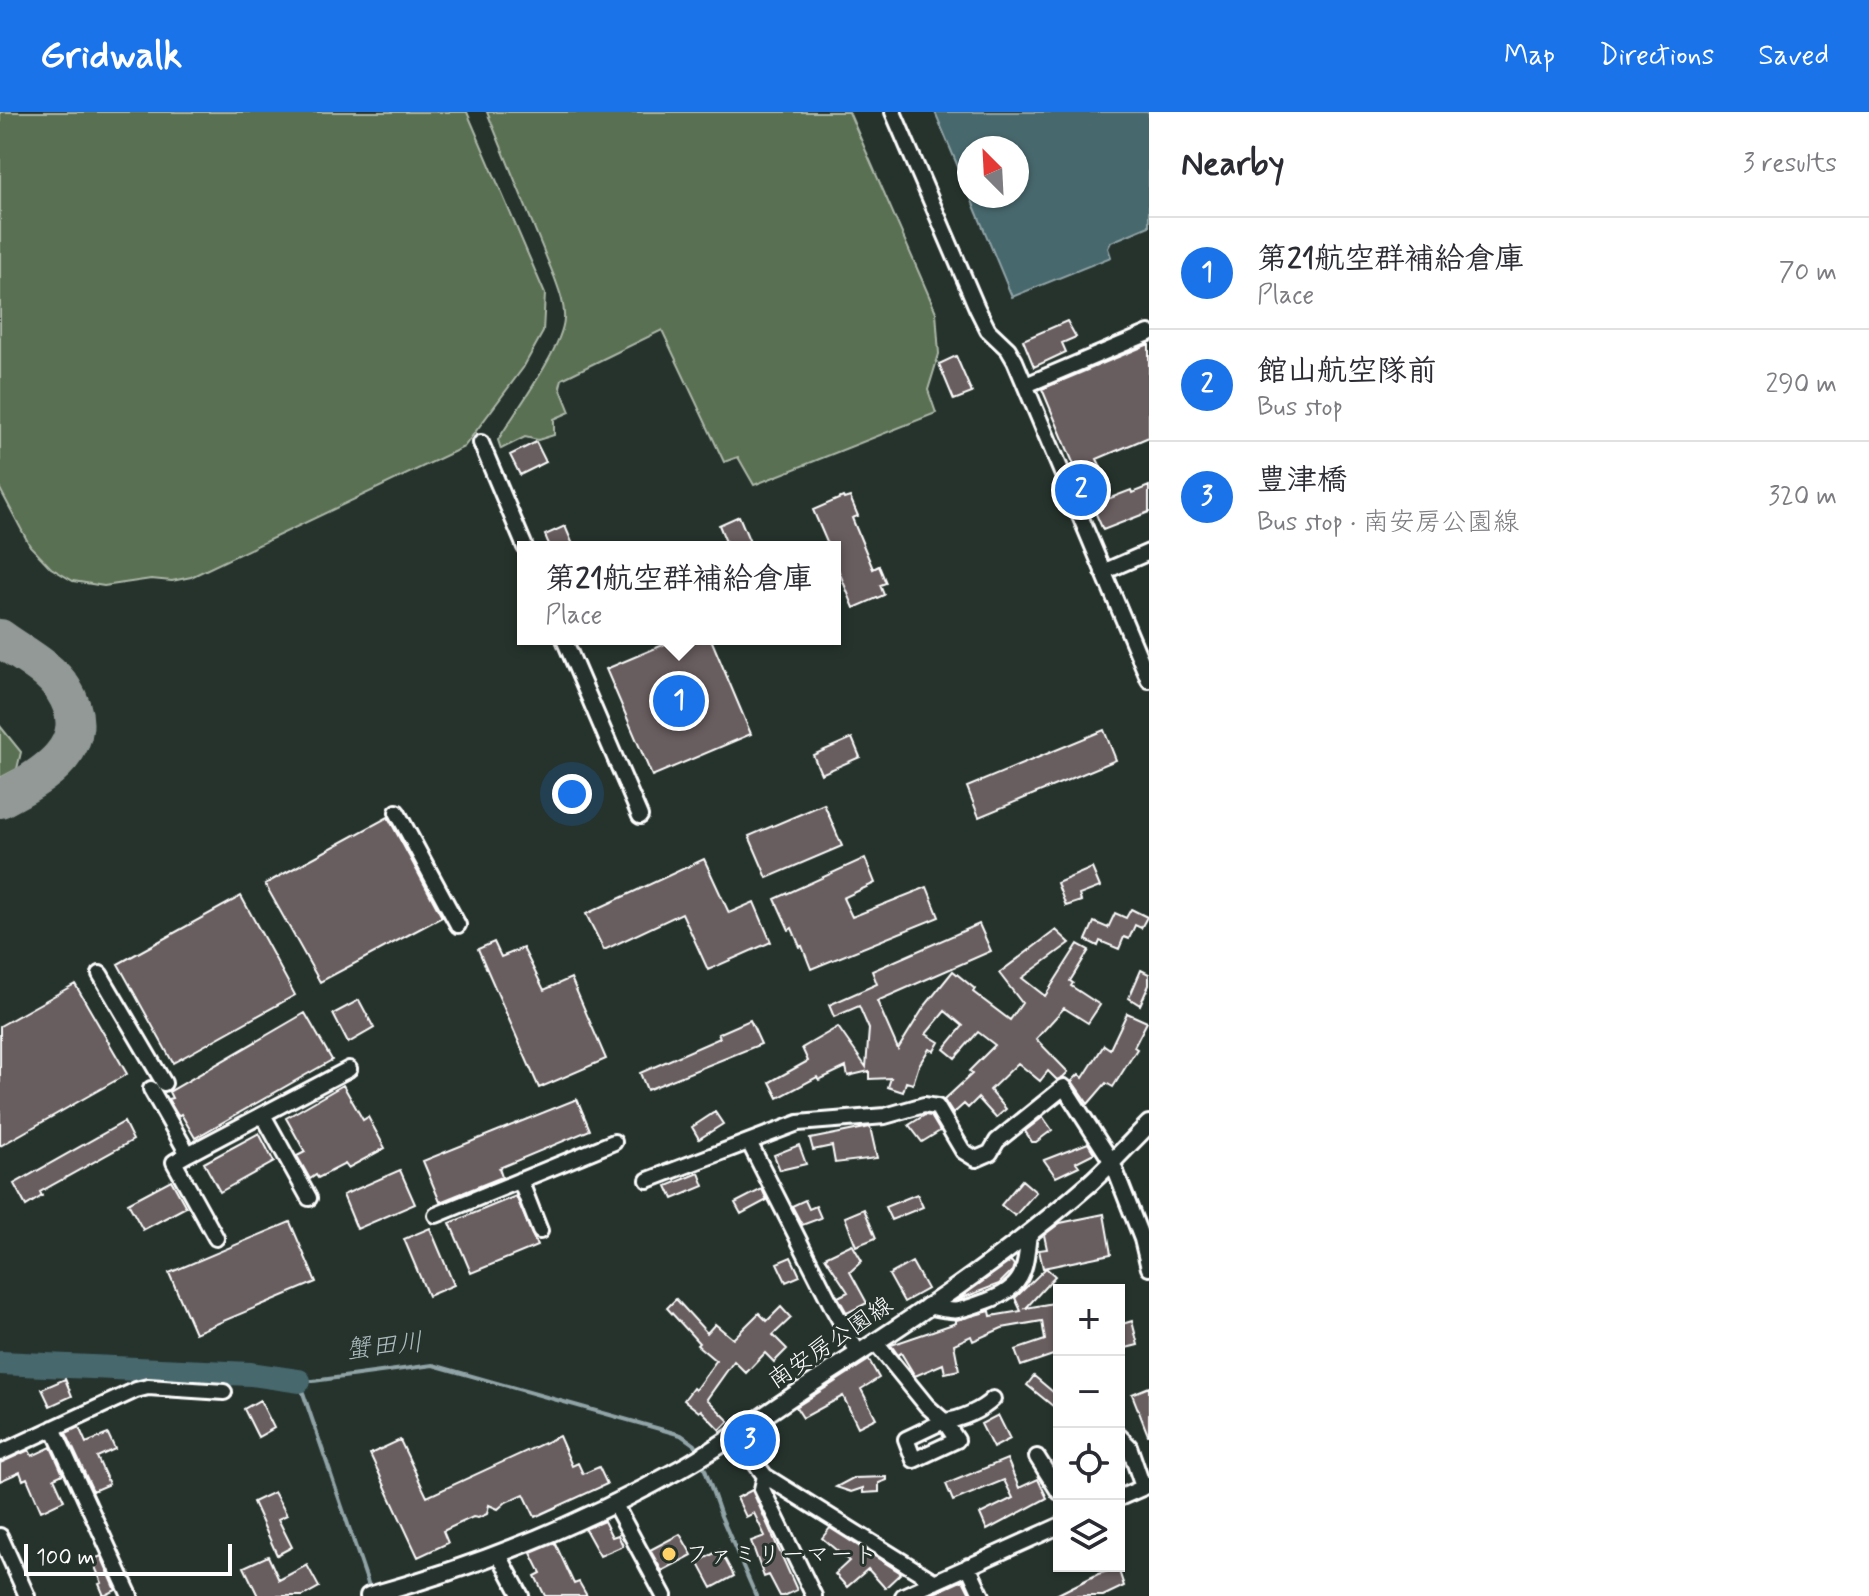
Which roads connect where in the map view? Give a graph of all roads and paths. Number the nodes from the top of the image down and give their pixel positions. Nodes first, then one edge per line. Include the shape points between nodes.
1 (893, 112) edge
2 (1149, 333) edge
3 (1026, 385) junction
4 (481, 443) dead end
5 (522, 541) edge
6 (1149, 552) edge
7 (1103, 572) junction
8 (567, 645) edge
9 (1149, 680) edge
10 (397, 812) dead end
11 (640, 816) dead end
12 (458, 925) dead end
13 (100, 974) dead end
14 (349, 1069) dead end
15 (263, 1115) junction
16 (1149, 1124) edge
17 (614, 1142) dead end
18 (749, 1142) junction
19 (188, 1154) junction
20 (1112, 1162) junction
21 (520, 1180) junction
22 (648, 1180) dead end
23 (309, 1198) dead end
24 (436, 1215) dead end
25 (540, 1231) dead end
26 (1029, 1233) junction
27 (216, 1238) dead end
28 (1149, 1268) edge
29 (927, 1306) junction
30 (875, 1342) junction
31 (858, 1353) junction
32 (224, 1392) dead end
33 (993, 1399) dead end
34 (53, 1428) junction
35 (735, 1436) junction
36 (1125, 1442) edge
37 (0, 1453) edge
38 (1037, 1457) dead end
39 (765, 1476) junction
40 (1053, 1482) edge
41 (1146, 1486) edge
42 (1125, 1495) edge
43 (614, 1503) junction
44 (1053, 1529) edge
45 (0, 1536) edge
46 (499, 1555) junction
47 (968, 1566) junction
48 (935, 1582) junction
49 (27, 1596) edge
50 (130, 1596) edge
51 (369, 1596) edge
52 (521, 1596) edge
53 (664, 1596) edge
54 (814, 1596) edge
55 (903, 1596) edge
56 (982, 1596) edge

1 - 3 street via 977,308 988,330 1008,349
2 - 3 street
3 - 7 street
4 - 5 street
6 - 7 street
7 - 9 street
8 - 11 street
10 - 12 street
13 - 19 street
14 - 15 street
15 - 19 street
15 - 23 street
16 - 20 main road, 南安房公園線
17 - 21 street
18 - 20 street via 798,1123 885,1116 924,1105 937,1107 963,1151 976,1159 990,1153 997,1141 1064,1087
18 - 22 street
18 - 31 street
19 - 27 street via 174,1162
20 - 26 main road, 南安房公園線
20 - 28 street
21 - 24 street
21 - 25 street
26 - 29 main road, 南安房公園線
26 - 29 street via 1026,1262 1007,1294 956,1313
29 - 30 main road, 南安房公園線
30 - 31 main road, 南安房公園線
30 - 33 street via 944,1421
31 - 35 main road, 南安房公園線
32 - 34 street via 148,1387
34 - 37 street
34 - 50 street
35 - 39 street
35 - 43 main road, 南安房公園線
36 - 41 street
38 - 40 street
39 - 48 street
39 - 54 street via 762,1489
41 - 42 street
43 - 46 main road, 南安房公園線
43 - 53 street
44 - 47 street
45 - 49 street
46 - 51 main road, 南安房公園線
46 - 52 street
47 - 48 street
47 - 56 street
48 - 55 street

